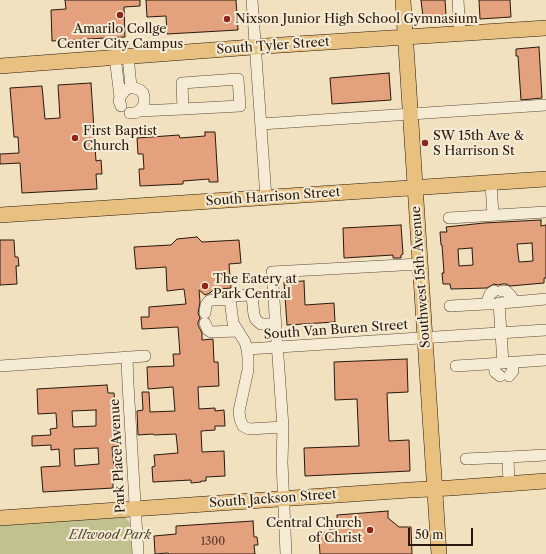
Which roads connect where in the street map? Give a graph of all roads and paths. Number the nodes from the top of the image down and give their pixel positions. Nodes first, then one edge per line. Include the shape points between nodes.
1 (252, 0) edge
2 (403, 0) edge
3 (458, 0) edge
4 (546, 28) edge
5 (460, 34) junction
6 (406, 38) junction
7 (255, 47) junction
8 (122, 57) junction
9 (0, 66) edge
10 (131, 87) junction
11 (259, 97) junction
12 (240, 99) junction
13 (546, 105) edge
14 (127, 107) junction
15 (183, 109) junction
16 (410, 114) junction
17 (261, 124) junction
18 (546, 179) edge
19 (491, 183) junction
20 (415, 188) junction
21 (266, 198) junction
22 (546, 212) edge
23 (0, 215) edge
24 (493, 215) junction
25 (449, 218) dead end
26 (420, 264) junction
27 (230, 299) junction
28 (546, 299) edge
29 (514, 302) junction
30 (499, 303) junction
31 (486, 304) junction
32 (450, 306) dead end
33 (276, 324) junction
34 (546, 330) edge
35 (237, 331) junction
36 (501, 333) junction
37 (425, 338) junction
38 (278, 348) junction
39 (247, 349) junction
40 (145, 356) dead end
41 (127, 357) junction
42 (546, 360) edge
43 (503, 363) junction
44 (0, 366) edge
45 (456, 366) dead end
46 (283, 426) junction
47 (546, 454) edge
48 (508, 457) junction
49 (466, 459) dead end
50 (546, 481) edge
51 (509, 484) junction
52 (435, 489) junction
53 (284, 498) junction
54 (135, 508) junction
55 (0, 518) edge
56 (138, 554) edge
57 (286, 554) edge
58 (439, 554) edge

1 - 7 street
2 - 6 main road, Southwest 15th Avenue
3 - 5 street
4 - 5 main road, South Tyler Street
5 - 6 main road, South Tyler Street
6 - 7 main road, South Tyler Street
6 - 16 main road, Southwest 15th Avenue
7 - 8 main road, South Tyler Street
7 - 11 street
8 - 9 main road, South Tyler Street
8 - 10 street
8 - 14 street
10 - 14 street via 124,90
10 - 14 street via 143,93 144,105 142,108
11 - 12 street
11 - 17 street
12 - 15 street via 240,106
12 - 15 street via 238,79 182,83
13 - 16 street
14 - 15 street
16 - 17 street
16 - 20 main road, Southwest 15th Avenue
17 - 21 street
18 - 19 main road, South Harrison Street
19 - 20 main road, South Harrison Street
19 - 24 street
20 - 21 main road, South Harrison Street
20 - 26 main road, Southwest 15th Avenue
21 - 23 main road, South Harrison Street
22 - 24 street
24 - 25 street
26 - 33 street via 272,272
26 - 37 main road, Southwest 15th Avenue
27 - 33 street via 233,296 249,294 252,296 256,320 261,324
27 - 35 street via 233,323
27 - 35 street via 209,301 206,305 205,318 211,332
28 - 29 street
29 - 30 street
29 - 31 street via 506,291 498,291 490,294
30 - 31 street
30 - 36 street
31 - 32 street
33 - 38 street
34 - 36 street, South Van Buren Street
35 - 39 street
36 - 37 street, South Van Buren Street
36 - 43 street
37 - 38 street, South Van Buren Street
37 - 52 main road, Southwest 15th Avenue
38 - 39 street, South Van Buren Street
38 - 46 street
39 - 46 street via 248,370 239,411 243,426 250,429
40 - 41 street
41 - 44 street
41 - 54 street, Park Place Avenue
42 - 43 street
43 - 43 street via 513,371 504,376 495,372
43 - 45 street
46 - 53 street
47 - 48 street
48 - 49 street
48 - 51 street
50 - 51 main road, South Jackson Street
51 - 52 main road, South Jackson Street
52 - 53 main road, South Jackson Street
52 - 58 main road, Southwest 15th Avenue
53 - 54 main road, South Jackson Street
53 - 57 street
54 - 55 main road, South Jackson Street
54 - 56 street, Park Place Avenue

